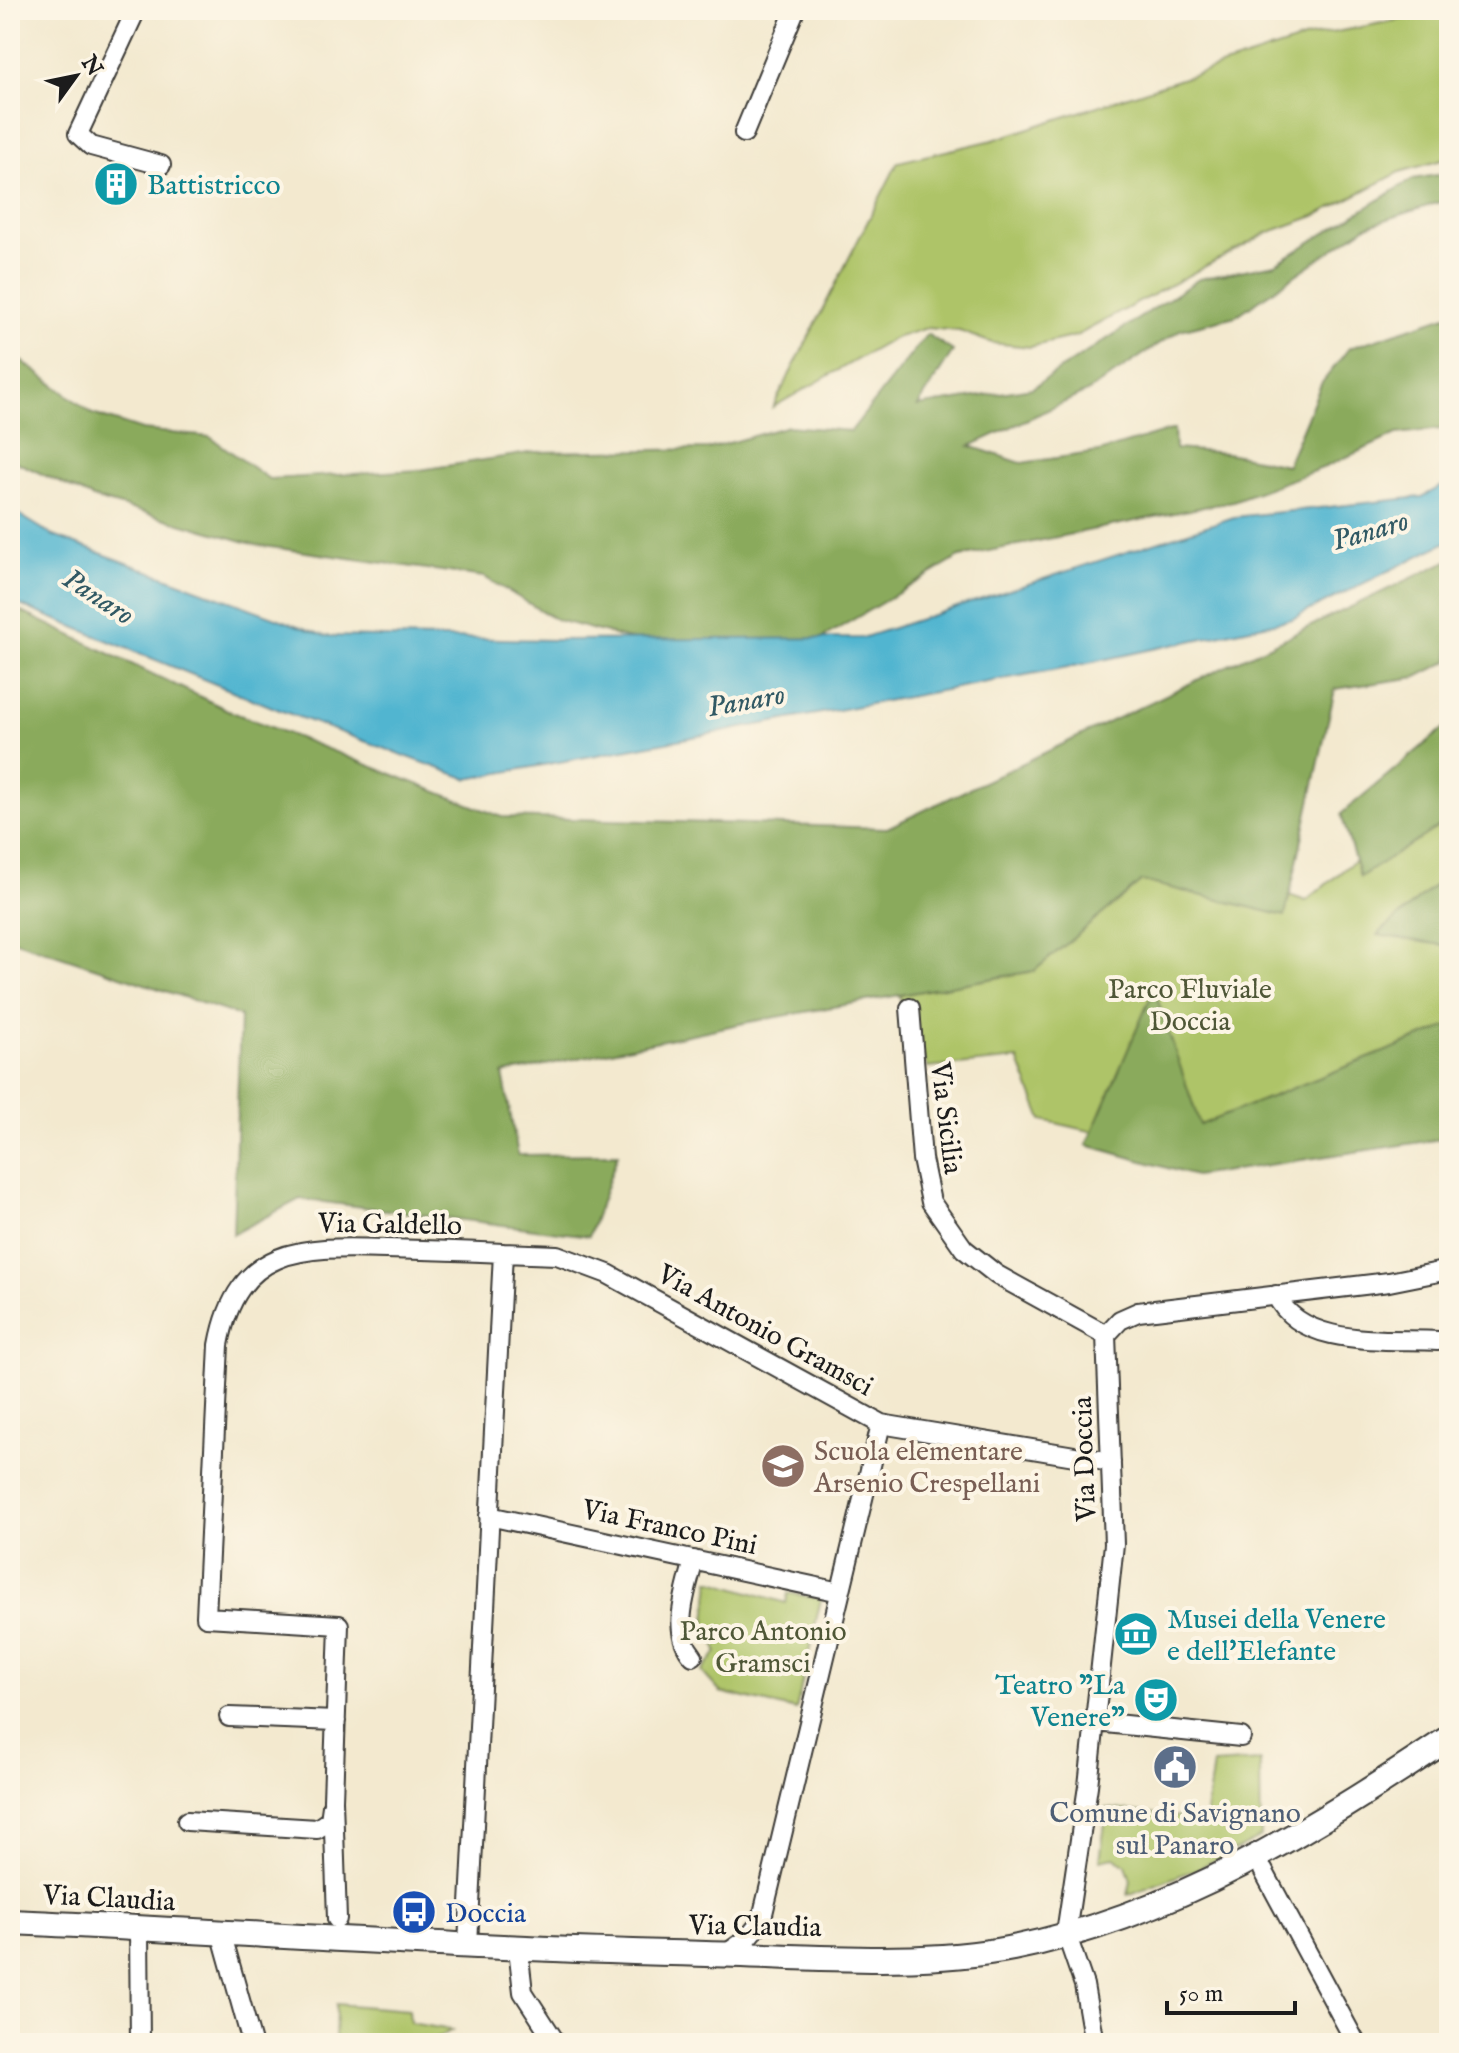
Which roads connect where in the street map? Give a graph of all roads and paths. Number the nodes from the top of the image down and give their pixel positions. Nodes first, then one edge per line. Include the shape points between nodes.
1 (136, 10) edge
2 (795, 10) edge
3 (744, 133) dead end
4 (161, 165) dead end
5 (910, 1008) dead end
6 (503, 1253) junction
7 (1449, 1270) edge
8 (1276, 1295) junction
9 (1106, 1335) junction
10 (1438, 1341) dead end
11 (881, 1424) junction
12 (1111, 1462) junction
13 (489, 1516) junction
14 (694, 1560) junction
15 (840, 1592) junction
16 (693, 1656) dead end
17 (229, 1717) dead end
18 (336, 1721) junction
19 (1096, 1722) junction
20 (1241, 1737) dead end
21 (1449, 1738) edge
22 (333, 1800) junction
23 (187, 1821) dead end
24 (1263, 1870) dead end
25 (337, 1919) dead end
26 (10, 1922) edge
27 (761, 1922) junction
28 (139, 1928) junction
29 (221, 1932) junction
30 (1066, 1933) junction
31 (468, 1944) junction
32 (518, 1948) junction
33 (726, 1954) junction
34 (777, 1955) junction
35 (140, 2043) edge
36 (252, 2043) edge
37 (556, 2043) edge
38 (1094, 2043) edge
39 (1356, 2043) edge

1 - 4 street via 78,134 91,146
2 - 3 street
5 - 9 street, Via Sicilia via 922,1159 931,1202 964,1249 997,1275
6 - 11 street, Via Antonio Gramsci via 557,1255 608,1274
6 - 13 street
6 - 18 street, Via Galdello via 332,1247 290,1251 260,1267 238,1289 224,1317 206,1617 339,1625
7 - 8 street
8 - 9 street via 1138,1312 1120,1320
8 - 10 street via 1284,1311 1328,1335
9 - 12 street, Via Doccia
11 - 12 street
11 - 15 street, Via Antonio Gramsci
12 - 19 street, Via Doccia via 1114,1544
13 - 14 street, Via Franco Pini
13 - 31 street
14 - 15 street, Via Franco Pini
14 - 16 street via 682,1620 683,1637
15 - 27 street, Via Antonio Gramsci
17 - 18 street
18 - 22 street, Via Galdello
19 - 20 street
19 - 30 street, Via Doccia
21 - 30 main road, Via Claudia via 1314,1827 1224,1875
22 - 23 street via 330,1820 317,1829
22 - 25 street, Via Galdello
24 - 39 street
26 - 28 main road, Via Claudia
27 - 33 street
27 - 34 street
28 - 29 main road, Via Claudia
28 - 35 street
29 - 31 main road, Via Claudia
29 - 36 street
30 - 34 main road, Via Claudia via 1012,1948 910,1958
30 - 38 street via 1084,1985
31 - 32 main road, Via Claudia
32 - 33 main road, Via Claudia
32 - 37 street via 523,1992
33 - 34 main road, Via Claudia

